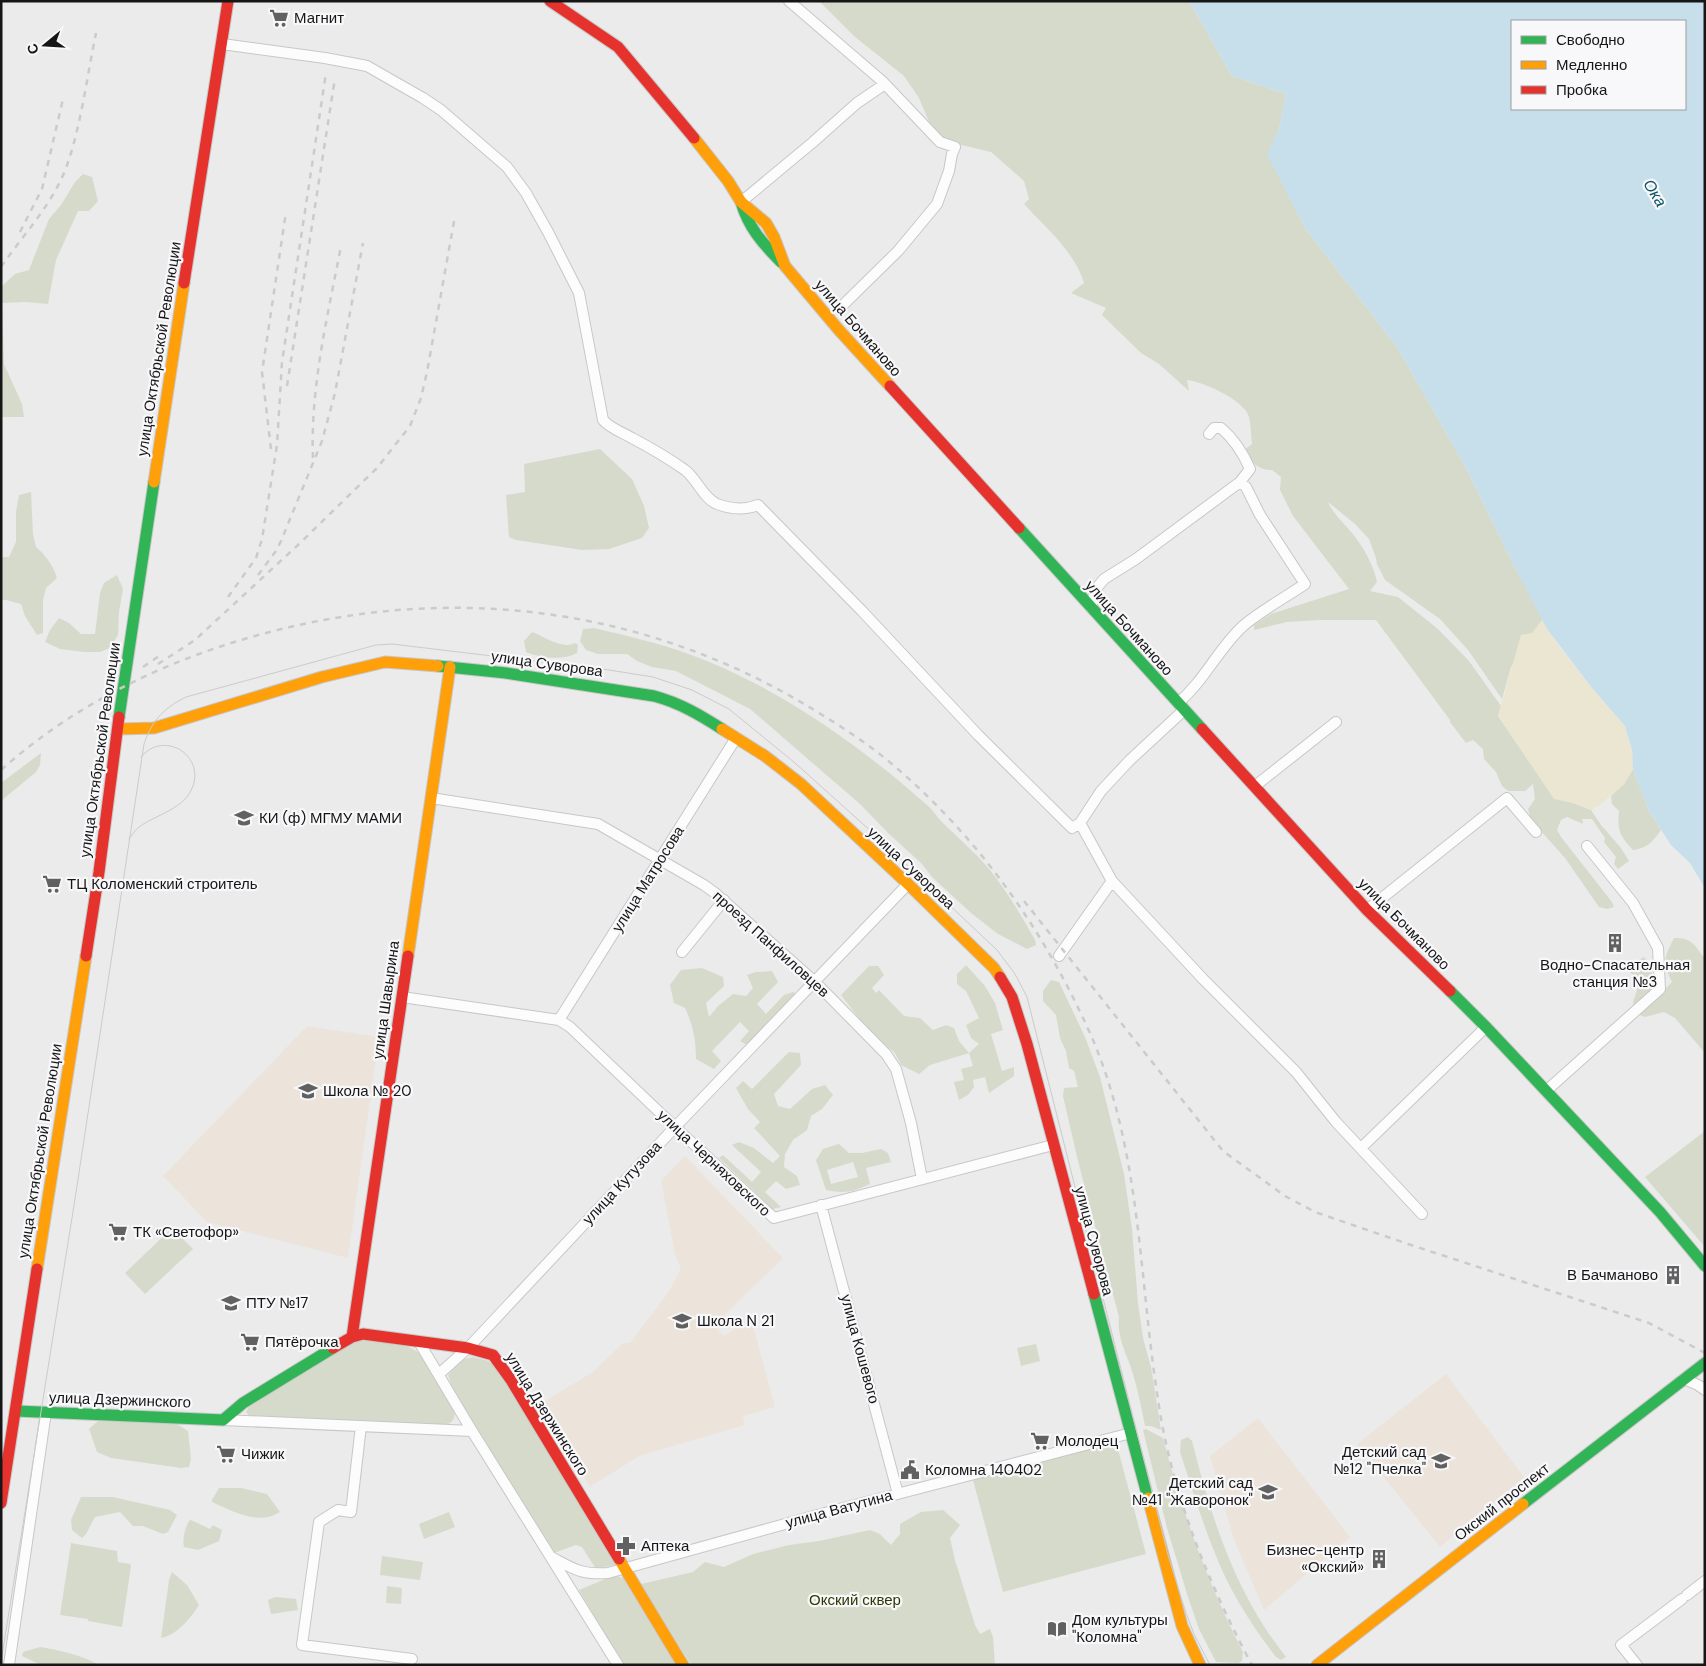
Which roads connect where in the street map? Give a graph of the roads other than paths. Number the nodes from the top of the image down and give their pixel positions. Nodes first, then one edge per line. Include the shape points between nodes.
1 (228, 1) edge
2 (550, 1) edge
3 (789, 1) edge
4 (222, 44) junction
5 (885, 84) junction
6 (741, 202) junction
7 (844, 304) dead end
8 (1209, 434) dead end
9 (1240, 482) junction
10 (1091, 608) junction
11 (450, 667) junction
12 (1181, 707) junction
13 (1336, 722) dead end
14 (118, 729) junction
15 (736, 738) junction
16 (1255, 786) junction
17 (431, 798) junction
18 (1080, 823) junction
19 (1536, 832) dead end
20 (1587, 846) dead end
21 (660, 860) junction
22 (1112, 881) junction
23 (908, 884) junction
24 (724, 900) junction
25 (1367, 910) junction
26 (682, 952) dead end
27 (1059, 956) dead end
28 (815, 982) junction
29 (402, 998) junction
30 (559, 1020) junction
31 (1486, 1027) junction
32 (1546, 1091) junction
33 (675, 1127) junction
34 (1054, 1145) junction
35 (1361, 1148) junction
36 (922, 1179) junction
37 (821, 1205) junction
38 (1422, 1214) dead end
39 (1705, 1266) edge
40 (352, 1338) junction
41 (419, 1342) junction
42 (468, 1348) junction
43 (1705, 1363) edge
44 (439, 1374) junction
45 (1684, 1379) junction
46 (1705, 1390) edge
47 (16, 1411) junction
48 (46, 1412) junction
49 (223, 1420) junction
50 (361, 1426) junction
51 (472, 1431) junction
52 (1131, 1433) junction
53 (898, 1494) junction
54 (1, 1503) edge
55 (551, 1557) junction
56 (624, 1568) junction
57 (1705, 1581) edge
58 (412, 1659) dead end
59 (9, 1665) edge
60 (618, 1665) edge
61 (683, 1665) edge
62 (1200, 1665) edge
63 (1318, 1665) edge
64 (1637, 1665) edge

1 - 4 main road, улица Октябрьской Революции
2 - 6 main road via 618,47
3 - 5 street
4 - 14 main road, улица Октябрьской Революции
4 - 18 street via 367,66 441,110 483,145 507,167 526,193 579,293 602,420 613,430 644,444 687,472 716,503 732,508 758,505 978,735 1072,828
5 - 6 street via 857,103
5 - 7 street via 940,142 955,146 937,204 898,250
6 - 10 main road, улица Бочманово via 748,226 765,246
8 - 9 street via 1214,428 1221,428 1244,454 1250,469
9 - 10 street via 1104,579 1095,590
9 - 12 street via 1304,584 1244,626
10 - 12 main road, улица Бочманово
11 - 14 main road, улица Суворова via 402,662 368,665 154,728
11 - 15 main road, улица Суворова via 654,696 692,710
11 - 17 main road, улица Шавырина
12 - 16 main road, улица Бочманово
12 - 18 street via 1101,791
13 - 16 street
14 - 47 main road, улица Октябрьской Революции
15 - 21 street, улица Матросова
15 - 23 main road, улица Суворова via 800,784
16 - 25 main road, улица Бочманово
17 - 21 street, проезд Панфиловцев via 598,824
17 - 29 main road, улица Шавырина
18 - 22 street
19 - 25 street via 1507,798
20 - 32 street via 1633,903 1658,948 1660,989
21 - 24 street, проезд Панфиловцев
21 - 30 street, улица Матросова
22 - 27 street
22 - 35 street via 1296,1072
23 - 28 street, улица Кутузова
23 - 34 main road, улица Суворова via 994,968 1012,997
24 - 26 street
24 - 28 street, проезд Панфиловцев
25 - 31 main road, улица Бочманово
28 - 33 street, улица Кутузова
28 - 36 street, проезд Панфиловцев via 886,1054 896,1069
29 - 30 street, улица Черняховского
29 - 40 main road, улица Шавырина
30 - 33 street, улица Черняховского
31 - 32 main road, улица Бочманово
31 - 35 street
32 - 39 main road, улица Бочманово via 1660,1212
33 - 37 street, улица Черняховского via 774,1218
33 - 42 street, улица Кутузова
34 - 36 street, улица Черняховского
34 - 52 main road, улица Суворова
35 - 38 street
36 - 37 street, улица Черняховского
37 - 53 street, улица Кошевого
40 - 41 main road, улица Дзержинского via 363,1334
40 - 49 main road, улица Дзержинского via 243,1403
41 - 42 main road, улица Дзержинского
41 - 44 street
42 - 44 street, улица Кутузова
42 - 56 main road, улица Дзержинского via 493,1355 498,1361
43 - 45 main road, Окский проспект
44 - 51 street
45 - 46 street
45 - 63 main road, Окский проспект
47 - 48 main road, улица Дзержинского
47 - 54 main road, улица Октябрьской Революции
48 - 49 main road, улица Дзержинского
48 - 59 street
49 - 50 street, улица Дзержинского
50 - 51 street, улица Дзержинского
50 - 58 street via 352,1512 338,1510 319,1522 302,1645
51 - 55 street
52 - 53 street, улица Ватутина
52 - 62 main road, улица Суворова via 1182,1626
53 - 56 street, улица Ватутина
55 - 56 street, улица Ватутина via 581,1573 608,1573
55 - 60 street
56 - 61 main road, улица Дзержинского
57 - 64 street via 1621,1645

